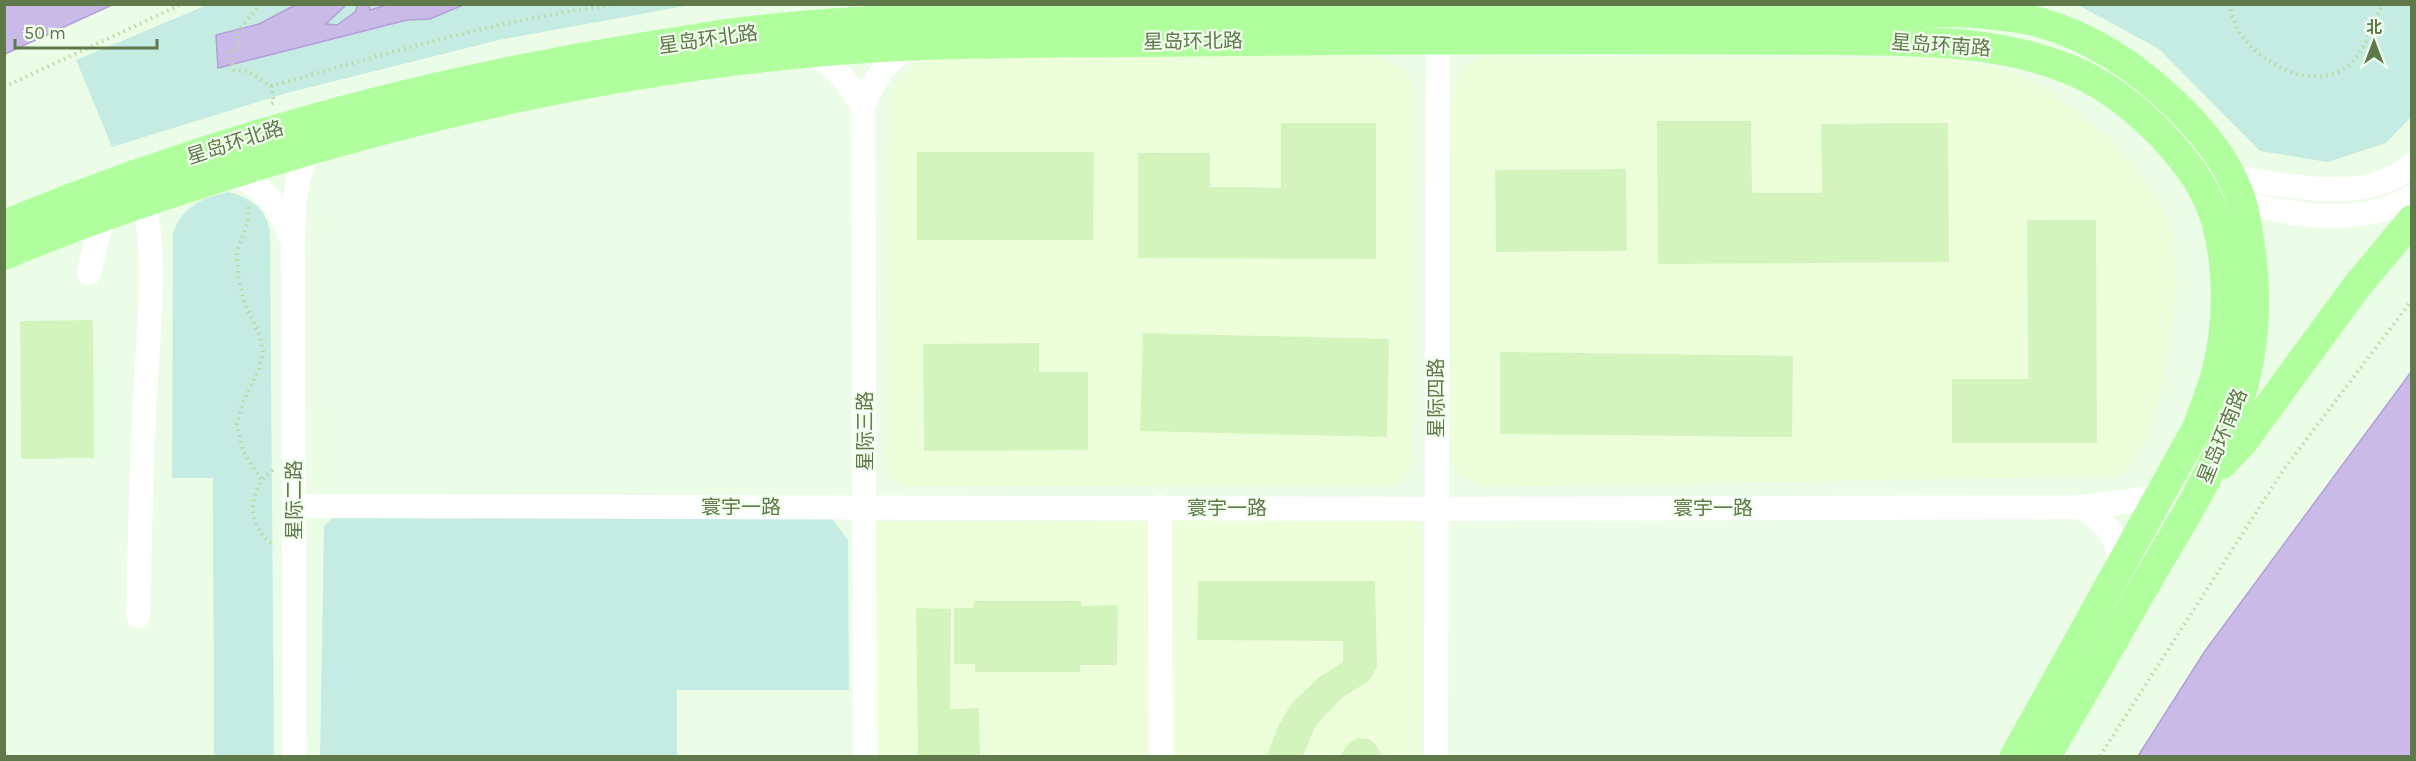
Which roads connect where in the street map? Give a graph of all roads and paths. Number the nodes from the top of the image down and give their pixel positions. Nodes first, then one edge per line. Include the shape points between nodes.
1 (182, 4) edge
2 (261, 4) edge
3 (618, 4) edge
4 (2229, 4) edge
5 (2384, 4) edge
6 (1438, 25) junction
7 (914, 44) junction
8 (812, 52) junction
9 (272, 86) junction
10 (4, 87) edge
11 (863, 106) junction
12 (268, 107) dead end
13 (316, 147) junction
14 (2412, 165) edge
15 (227, 174) junction
16 (130, 187) junction
17 (2203, 190) junction
18 (2236, 190) junction
19 (2412, 197) edge
20 (248, 205) dead end
21 (103, 216) junction
22 (2412, 220) edge
23 (4, 225) edge
24 (293, 244) junction
25 (4, 255) edge
26 (89, 273) dead end
27 (2412, 300) edge
28 (280, 466) dead end
29 (262, 480) junction
30 (2205, 481) junction
31 (2160, 497) junction
32 (294, 506) junction
33 (866, 507) junction
34 (1160, 507) junction
35 (2081, 507) junction
36 (1436, 509) junction
37 (281, 549) dead end
38 (2121, 569) junction
39 (138, 616) dead end
40 (295, 756) edge
41 (865, 756) edge
42 (1161, 756) edge
43 (1436, 756) edge
44 (2015, 756) edge
45 (2046, 756) edge
46 (2100, 756) edge

1 - 10 path
2 - 9 path via 236,33 240,48 229,51 234,70 248,71
3 - 9 path via 454,35
4 - 5 path via 2239,34 2264,57 2294,74 2317,76 2339,72 2356,59
6 - 7 main road, 星岛环北路
6 - 16 main road, 星岛环北路 via 995,16 742,32 544,63 377,100 247,136
6 - 17 main road, 星岛环南路 via 1916,41 2008,50 2082,75 2115,93 2177,152
6 - 18 main road, 星岛环南路 via 1956,12 2038,22 2068,32 2136,69 2160,89 2205,135
6 - 36 street, 星际四路
7 - 8 main road, 星岛环北路
7 - 11 street, 星际三路 via 884,66
8 - 11 street via 846,79
8 - 13 main road, 星岛环北路 via 718,62 573,87
9 - 12 path via 274,102
11 - 33 street, 星际三路
13 - 15 main road, 星岛环北路
13 - 24 street, 星际二路 via 301,172
14 - 18 street via 2382,183 2358,187
15 - 16 main road, 星岛环北路
15 - 24 street, 星际二路 via 242,178 270,199 282,215
16 - 21 main road, 星岛环北路
16 - 23 main road, 星岛环北路
16 - 39 street via 149,228 150,303
17 - 18 street via 2212,176
17 - 31 main road, 星岛环南路 via 2224,266 2223,340 2196,430
18 - 19 street via 2312,216 2341,217 2385,209
18 - 30 main road, 星岛环南路 via 2255,282 2255,321 2239,403
20 - 29 path via 248,221 237,252 238,274 263,352 237,424 243,451
21 - 25 main road, 星岛环北路
21 - 26 street
22 - 30 main road via 2357,286 2242,444
24 - 32 street, 星际二路
27 - 46 path via 2284,469
28 - 29 path
29 - 37 path via 253,500 255,523 268,542
30 - 45 main road, 星岛环南路
31 - 35 street, 寰宇一路
31 - 38 main road, 星岛环南路
32 - 33 street, 寰宇一路
32 - 40 street, 星际二路
33 - 34 street, 寰宇一路
33 - 41 street, 星际三路
34 - 36 street, 寰宇一路
34 - 42 street
35 - 36 street, 寰宇一路
35 - 38 street via 2110,530
36 - 43 street, 星际四路
38 - 44 main road, 星岛环南路

